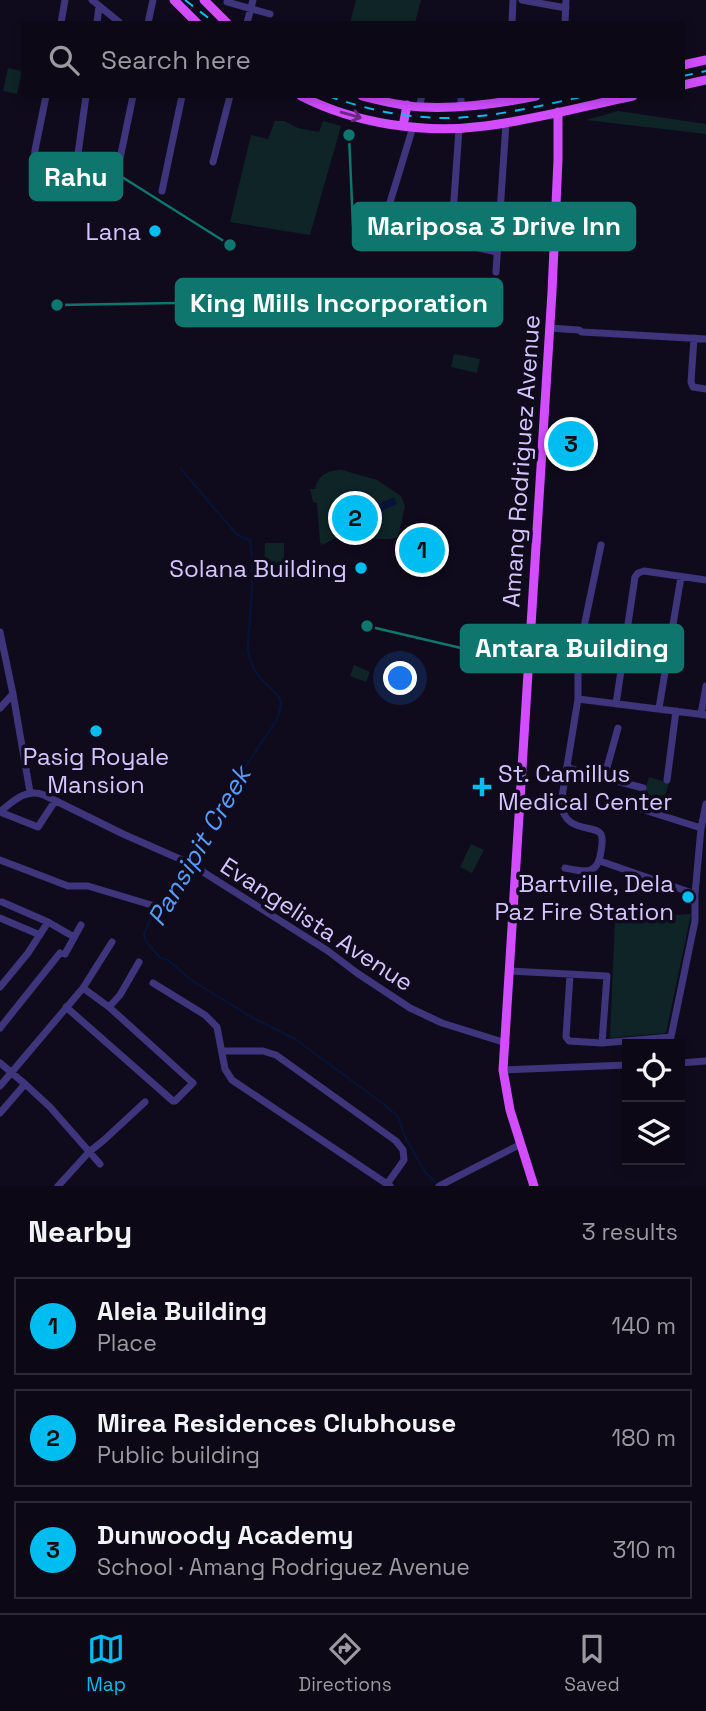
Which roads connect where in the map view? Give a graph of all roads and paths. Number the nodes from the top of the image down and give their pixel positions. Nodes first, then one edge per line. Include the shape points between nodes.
1 (65, 0) edge
2 (92, 0) edge
3 (153, 0) edge
4 (174, 0) edge
5 (204, 0) edge
6 (253, 0) edge
7 (513, 0) edge
8 (522, 0) edge
9 (227, 2) dead end
10 (566, 4) edge
11 (99, 6) junction
12 (250, 9) junction
13 (270, 14) dead end
14 (61, 21) edge
15 (97, 21) edge
16 (118, 21) edge
17 (148, 21) edge
18 (195, 21) edge
19 (225, 21) edge
20 (247, 21) edge
21 (512, 21) edge
22 (706, 60) edge
23 (685, 65) edge
24 (706, 80) edge
25 (685, 85) edge
26 (46, 98) edge
27 (86, 98) edge
28 (133, 98) edge
29 (182, 98) edge
30 (230, 98) edge
31 (305, 98) edge
32 (372, 98) edge
33 (421, 98) edge
34 (461, 98) edge
35 (624, 98) edge
36 (508, 99) edge
37 (407, 105) junction
38 (419, 107) junction
39 (461, 107) junction
40 (558, 112) junction
41 (541, 116) junction
42 (506, 123) junction
43 (403, 126) junction
44 (413, 127) junction
45 (459, 128) junction
46 (559, 136) junction
47 (214, 162) dead end
48 (116, 178) dead end
49 (162, 191) dead end
50 (451, 242) junction
51 (497, 252) junction
52 (496, 272) dead end
53 (549, 331) junction
54 (694, 338) junction
55 (706, 339) edge
56 (702, 388) edge
57 (601, 545) dead end
58 (681, 577) junction
59 (706, 580) edge
60 (1, 638) edge
61 (706, 686) edge
62 (13, 694) junction
63 (578, 699) junction
64 (616, 704) junction
65 (0, 708) edge
66 (659, 708) junction
67 (676, 711) junction
68 (704, 714) edge
69 (618, 728) dead end
70 (568, 768) junction
71 (604, 778) junction
72 (667, 780) dead end
73 (643, 788) dead end
74 (30, 792) junction
75 (519, 800) junction
76 (55, 801) junction
77 (561, 803) junction
78 (706, 804) edge
79 (638, 808) dead end
80 (0, 812) edge
81 (701, 828) junction
82 (0, 860) edge
83 (600, 860) junction
84 (565, 868) dead end
85 (695, 894) junction
86 (2, 902) dead end
87 (158, 906) dead end
88 (0, 918) edge
89 (48, 922) junction
90 (81, 925) dead end
91 (40, 935) junction
92 (75, 937) junction
93 (112, 943) dead end
94 (139, 961) dead end
95 (509, 971) junction
96 (570, 975) junction
97 (153, 983) dead end
98 (0, 988) edge
99 (83, 988) junction
100 (65, 1007) junction
101 (109, 1007) junction
102 (0, 1028) edge
103 (602, 1042) junction
104 (506, 1043) junction
105 (223, 1051) junction
106 (706, 1061) edge
107 (0, 1063) edge
108 (685, 1063) edge
109 (622, 1065) edge
110 (503, 1070) junction
111 (12, 1074) junction
112 (25, 1084) junction
113 (0, 1086) edge
114 (145, 1102) dead end
115 (0, 1113) edge
116 (521, 1144) junction
117 (89, 1152) junction
118 (100, 1164) dead end
119 (388, 1185) edge
120 (58, 1186) edge
121 (439, 1186) edge
122 (534, 1186) edge

1 - 14 street
2 - 11 street
3 - 17 street
4 - 18 main road
5 - 19 main road
6 - 12 street
7 - 21 street
8 - 10 street
9 - 12 street
11 - 15 street
11 - 16 street
12 - 13 street
12 - 20 street
22 - 23 main road
24 - 25 main road
26 - 27 street via 34,166 74,172
28 - 48 street
29 - 49 street
30 - 47 street
31 -> 43 main road via 355,117
32 - 37 main road
33 - 38 street
34 - 39 street
35 - 40 main road
36 - 39 main road
37 - 38 main road
37 - 43 main road
38 - 39 main road
40 - 41 main road
40 - 46 main road, Amang Rodriguez Avenue
41 - 42 main road
41 - 46 main road
42 - 45 main road
42 - 51 street
43 - 44 main road
44 - 45 main road
44 - 50 street via 384,226
45 - 50 street
46 - 53 main road, Amang Rodriguez Avenue
50 - 51 street
51 - 52 street
53 - 54 street
53 - 75 main road, Amang Rodriguez Avenue
54 - 55 street
54 - 56 street via 691,382
57 - 63 street via 578,663
58 - 59 street
58 - 64 street via 644,571 635,577
58 - 66 street
60 - 62 street
61 - 68 street
62 - 65 street
62 - 74 street
63 - 64 street
63 - 70 street
64 - 66 street
66 - 67 street
67 - 68 street
67 - 72 street
69 - 71 street
70 - 71 street
70 - 77 street
71 - 73 street
74 - 76 street, Evangelista Avenue
74 - 80 street
75 - 77 street
75 - 95 main road, Amang Rodriguez Avenue
76 - 80 street via 38,827
76 - 104 street, Evangelista Avenue via 189,863 410,1008
77 - 83 street via 572,823 600,833
78 - 81 street
79 - 81 street
81 - 85 street
82 - 87 street via 68,886 88,886
83 - 84 street via 590,871
83 - 85 street
85 - 103 street via 695,921 671,1037
86 - 89 street
88 - 91 street
89 - 91 street
89 - 92 street
90 - 92 street
91 - 98 street
92 - 102 street
93 - 99 street
94 - 101 street
95 - 96 street
95 - 104 main road, Amang Rodriguez Avenue
96 - 103 street via 567,1040
96 - 103 street via 607,976
97 - 105 street via 205,1015 217,1027
99 - 100 street
99 - 101 street
100 - 101 street via 175,1101 194,1082
100 - 111 street
104 - 110 main road, Amang Rodriguez Avenue
105 - 119 street via 232,1080
105 - 119 street via 276,1055 396,1141 404,1160
106 - 108 street
107 - 111 street
109 - 110 street
110 - 116 main road, Amang Rodriguez Avenue
111 - 112 street
111 - 113 street
112 - 115 street
112 - 117 street
114 - 117 street
116 - 121 street
116 - 122 main road, Amang Rodriguez Avenue
117 - 118 street
117 - 120 street

